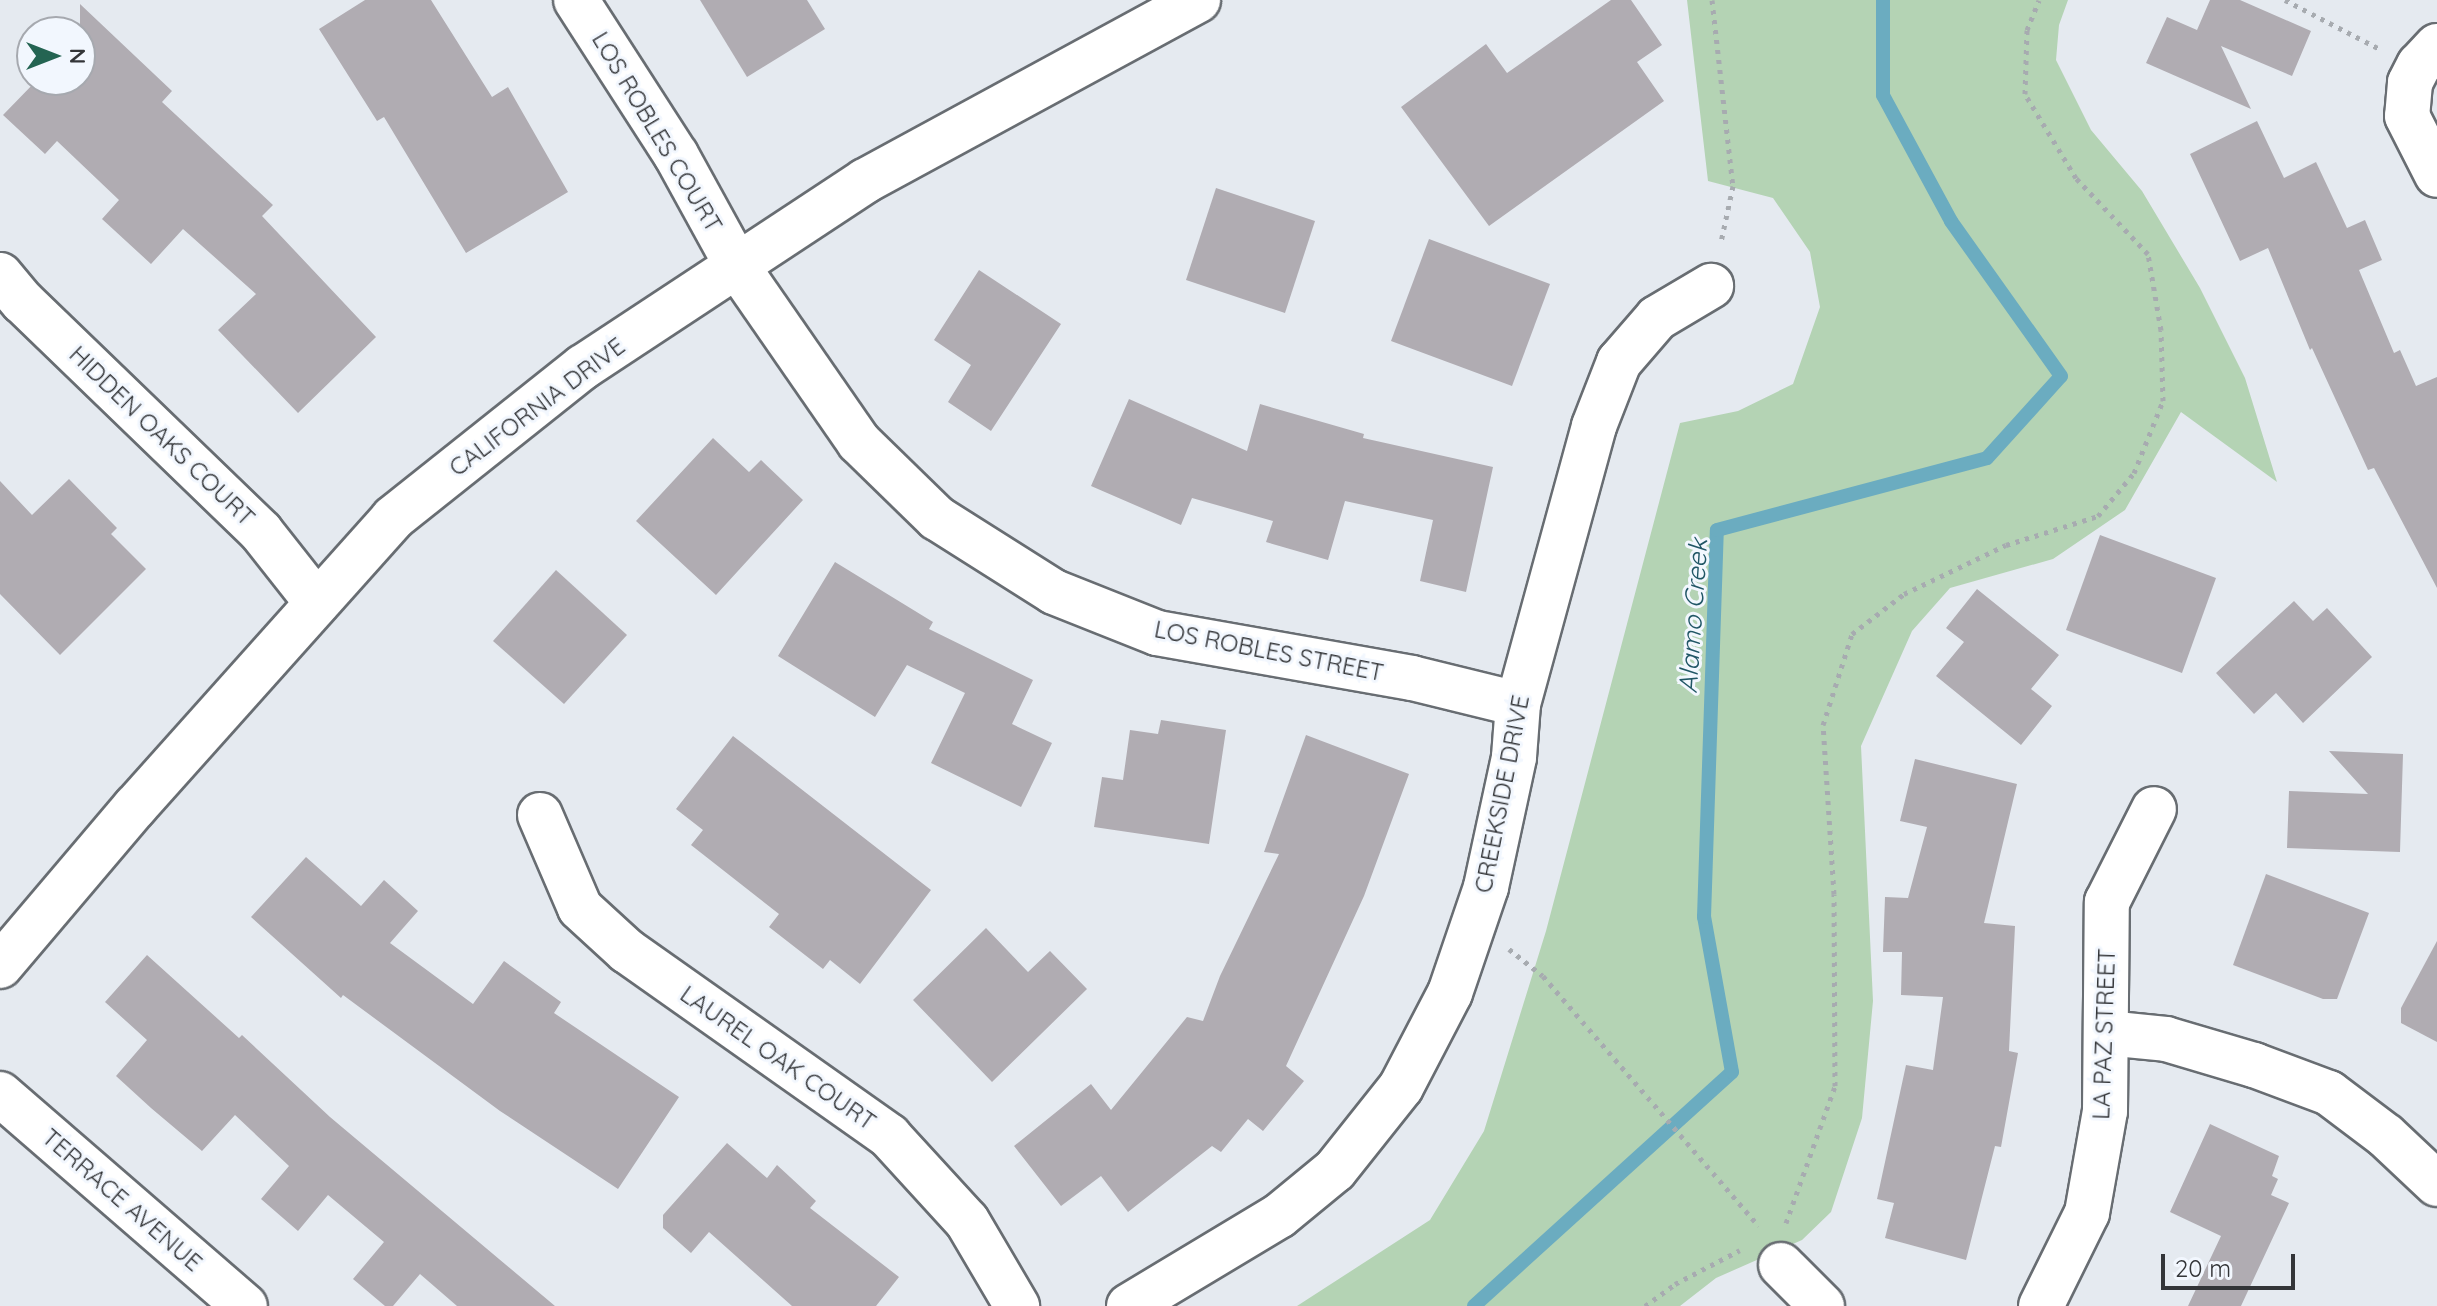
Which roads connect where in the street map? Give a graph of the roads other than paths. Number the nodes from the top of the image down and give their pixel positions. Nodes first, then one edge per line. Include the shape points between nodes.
1 (576, 0) edge
2 (1190, 2) edge
3 (2428, 56) edge
4 (2437, 175) edge
5 (737, 266) junction
6 (0, 275) edge
7 (1711, 286) road end
8 (317, 603) junction
9 (1518, 704) junction
10 (2154, 809) dead end
11 (540, 815) dead end
12 (0, 966) edge
13 (2106, 1033) junction
14 (0, 1094) edge
15 (2437, 1184) edge
16 (1772, 1245) road end
17 (245, 1306) edge
18 (1017, 1306) edge
19 (1129, 1306) edge
20 (1822, 1306) edge
21 (2041, 1306) edge

1 - 5 street, LOS ROBLES COURT via 676,155
2 - 5 street, CALIFORNIA DRIVE via 865,181
3 - 4 street via 2410,83 2407,116
5 - 8 street, CALIFORNIA DRIVE via 583,367 393,518
5 - 9 street, LOS ROBLES STREET via 859,442 937,518 1054,592 1157,633 1412,678
6 - 8 street, HIDDEN OAKS COURT via 261,532
7 - 9 street, CREEKSIDE DRIVE via 1657,318 1619,362 1566,518
8 - 12 street, CALIFORNIA DRIVE
9 - 19 street, CREEKSIDE DRIVE via 1514,757 1486,887 1450,993 1401,1087 1335,1170 1279,1216
10 - 13 street, LA PAZ STREET via 2107,902
11 - 18 street, LAUREL OAK COURT via 580,908 627,951 889,1136 967,1221
13 - 15 street via 2166,1039 2329,1093
13 - 21 street, LA PAZ STREET via 2105,1111 2087,1213
14 - 17 street, TERRACE AVENUE
16 - 20 street

